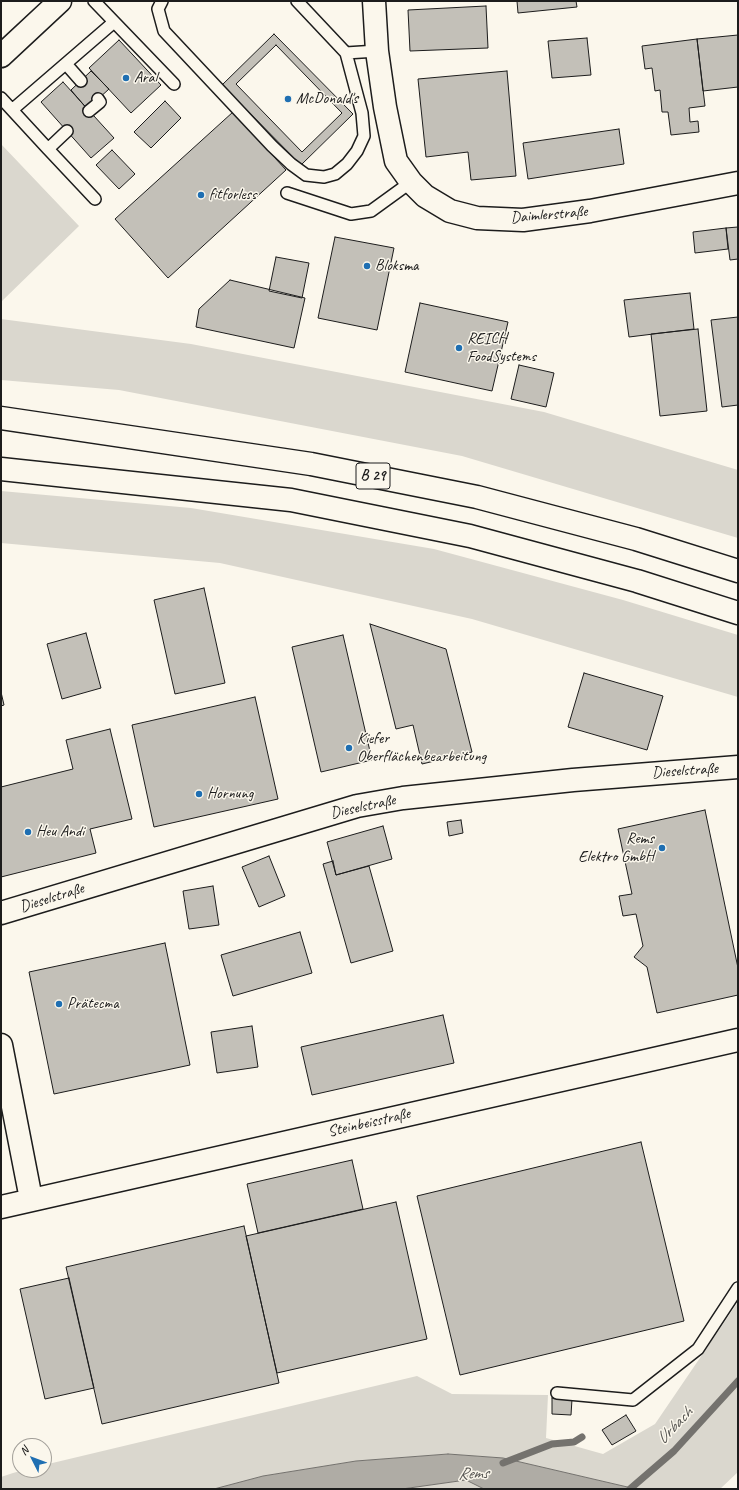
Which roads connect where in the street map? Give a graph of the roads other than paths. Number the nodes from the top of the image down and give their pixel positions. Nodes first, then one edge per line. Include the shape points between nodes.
1 (60, 1) edge
2 (94, 1) edge
3 (162, 1) edge
4 (297, 1) edge
5 (374, 1) edge
6 (114, 22) junction
7 (377, 51) junction
8 (346, 53) junction
9 (1, 56) edge
10 (66, 64) junction
11 (81, 81) dead end
12 (174, 84) dead end
13 (1, 98) edge
14 (98, 99) dead end
15 (12, 110) junction
16 (89, 111) dead end
17 (67, 131) dead end
18 (48, 149) junction
19 (411, 182) junction
20 (738, 183) edge
21 (287, 194) dead end
22 (95, 200) dead end
23 (1, 418) edge
24 (1, 469) edge
25 (738, 570) edge
26 (738, 613) edge
27 (738, 767) edge
28 (1, 913) edge
29 (738, 1040) edge
30 (1, 1045) edge
31 (31, 1200) junction
32 (1, 1207) edge
33 (738, 1288) edge
34 (557, 1393) dead end

1 - 9 main road
2 - 6 lane
3 - 8 lane via 158,9 164,31 272,146 306,175 335,174 347,164 364,136 362,113
4 - 8 lane
5 - 7 main road, Daimlerstraße
6 - 10 lane
6 - 12 lane
7 - 8 lane
7 - 19 main road, Daimlerstraße via 396,161
10 - 11 lane
10 - 15 lane
13 - 15 lane
14 - 16 lane via 100,102
15 - 18 lane
17 - 18 lane
18 - 22 lane
19 - 20 main road, Daimlerstraße via 425,196 450,212 478,218 523,220 590,211
19 - 21 lane via 371,211 351,214
23 - 25 main road, B 29 via 311,464 470,496 636,539
24 - 26 main road, B 29 via 291,500 470,536 637,581
27 - 28 main road, Dieselstraße via 574,780 403,798 357,806
29 - 31 main road, Steinbeisstraße
30 - 31 main road
31 - 32 main road, Steinbeisstraße
33 - 34 lane via 698,1349 633,1400

